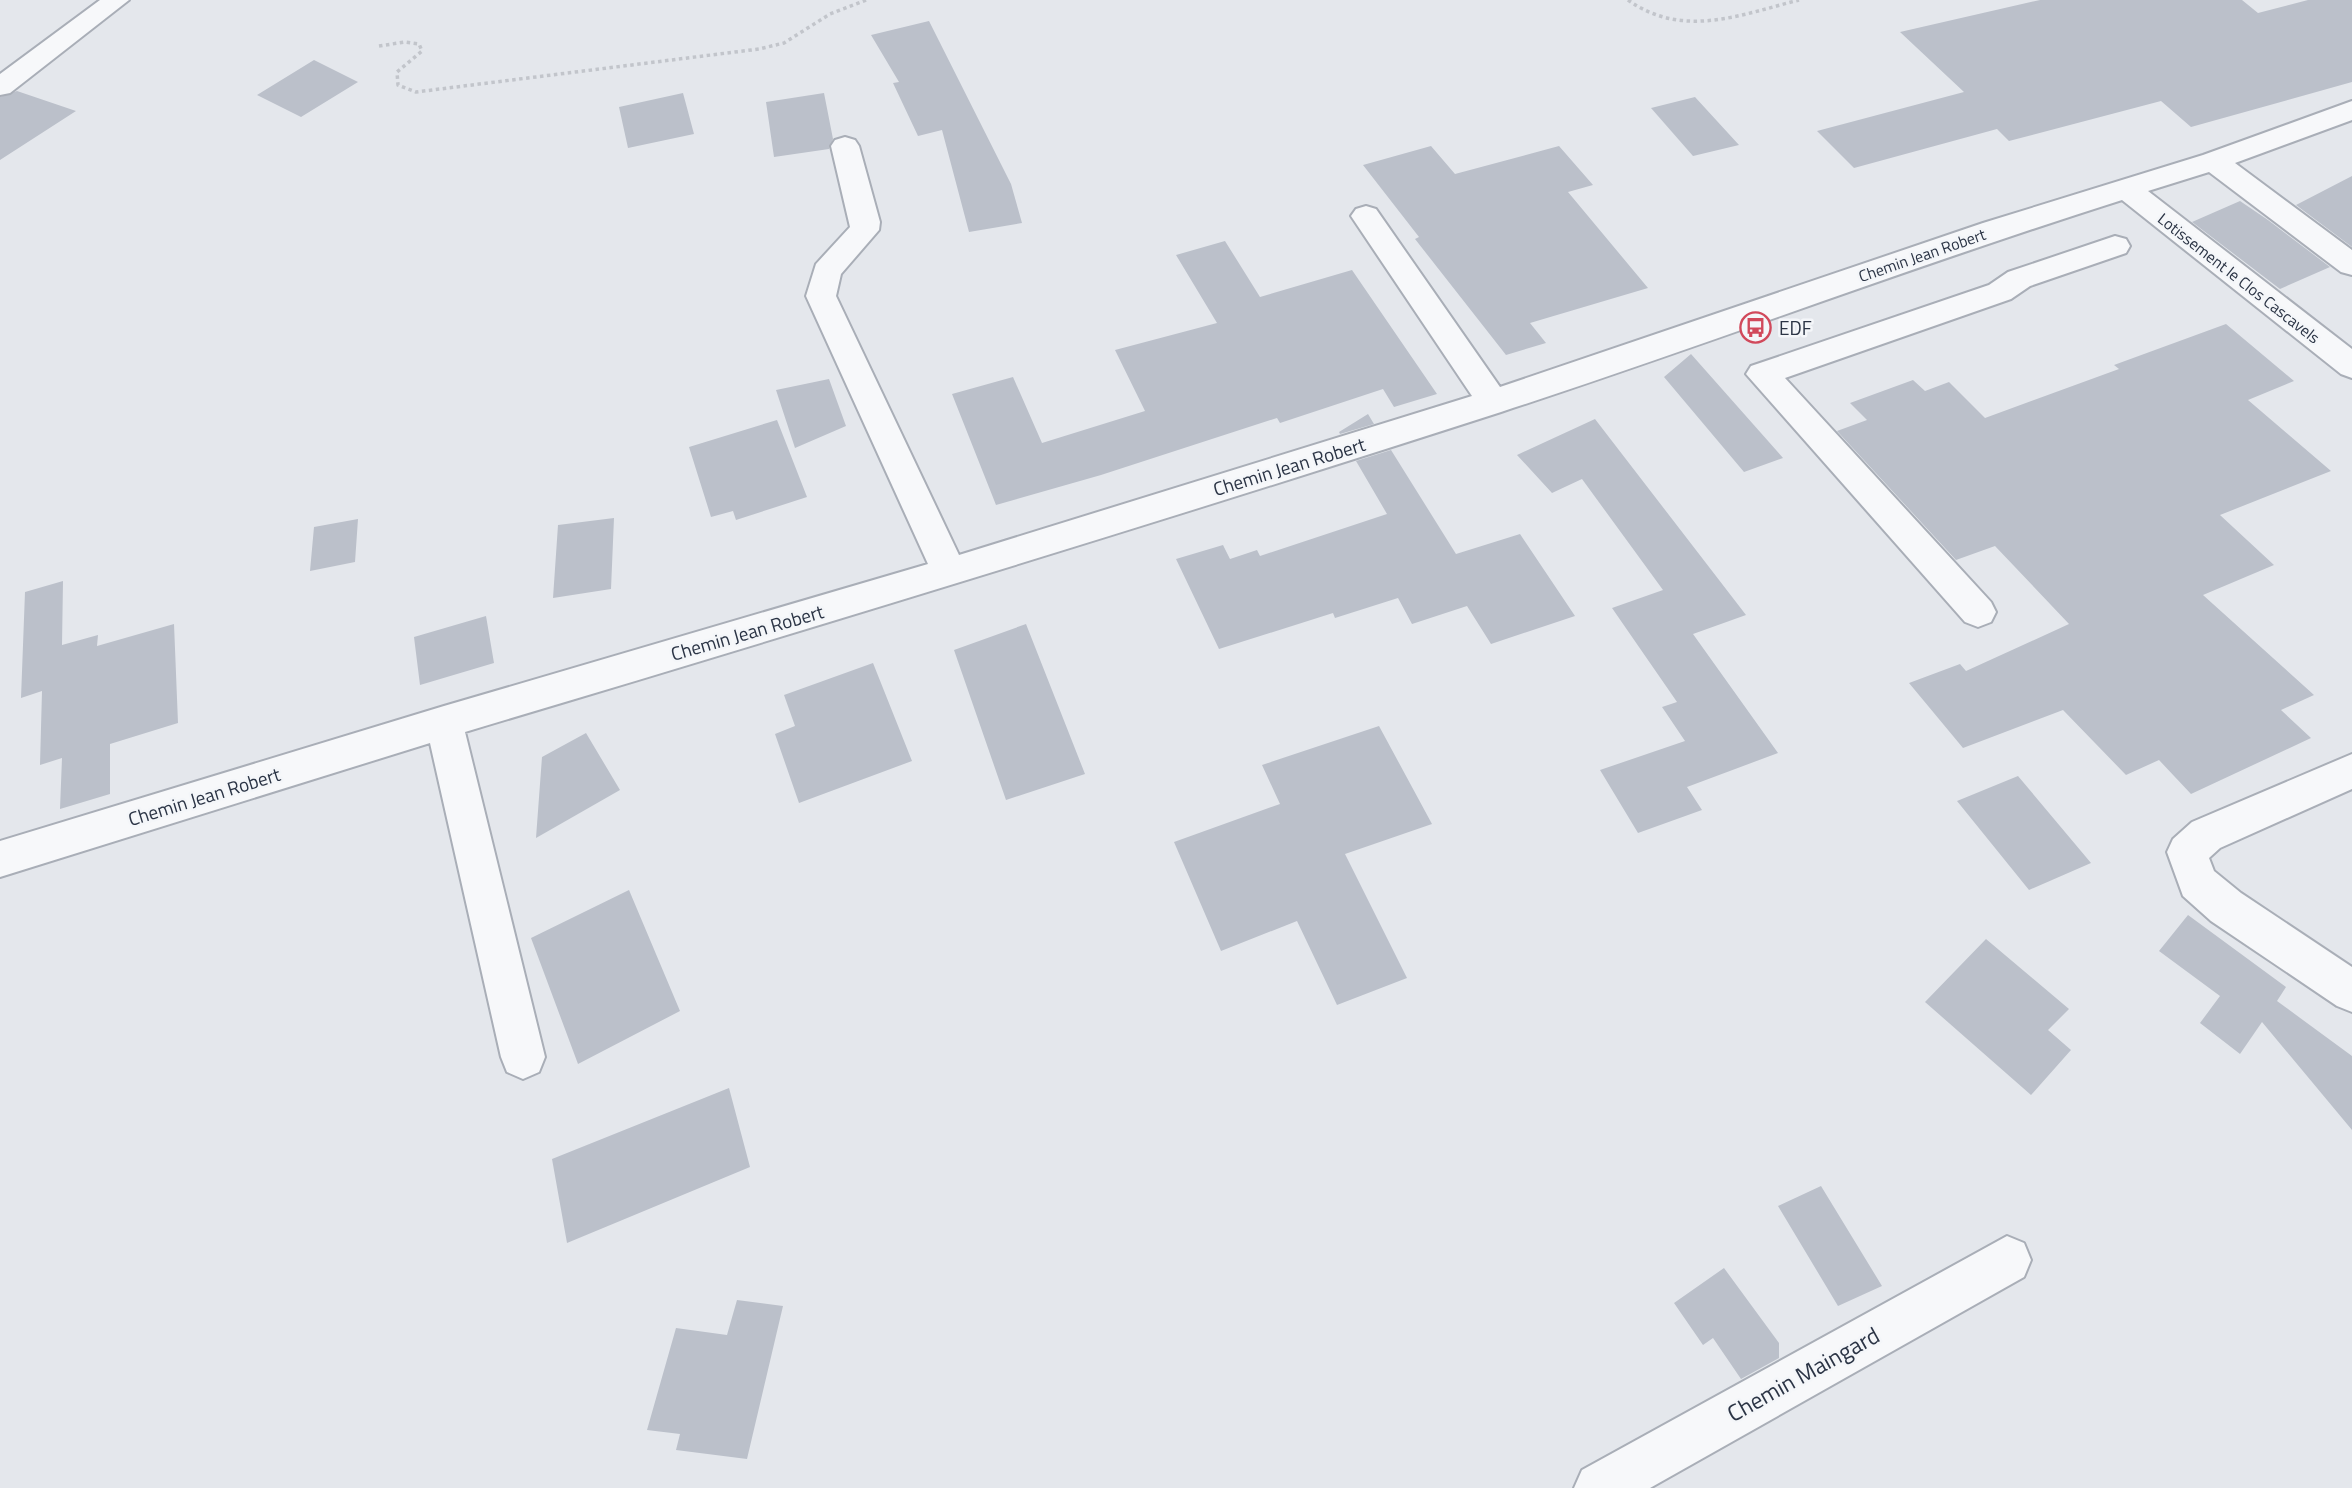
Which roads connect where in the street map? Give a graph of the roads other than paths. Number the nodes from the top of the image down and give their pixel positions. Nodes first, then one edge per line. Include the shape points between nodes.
1 (116, 0) edge
2 (0, 87) edge
3 (2352, 110) edge
4 (845, 146) dead end
5 (2213, 161) junction
6 (2127, 189) junction
7 (1366, 216) dead end
8 (1993, 230) junction
9 (2115, 246) dead end
10 (2352, 265) edge
11 (2019, 279) junction
12 (2352, 366) edge
13 (1493, 402) junction
14 (949, 572) junction
15 (1978, 612) dead end
16 (444, 722) junction
17 (2352, 771) edge
18 (0, 859) edge
19 (2352, 991) edge
20 (523, 1057) dead end
21 (2007, 1260) dead end
22 (1600, 1488) edge

1 - 2 street
3 - 5 street, Chemin Jean Robert
4 - 14 street via 864,230 827,271 821,296
5 - 6 street, Chemin Jean Robert
5 - 10 street
6 - 8 street, Chemin Jean Robert
6 - 12 street, Lotissement le Clos Cascavels
7 - 13 street
8 - 11 street
8 - 13 street, Chemin Jean Robert
9 - 11 street
11 - 15 street via 2000,292 1762,374
13 - 14 street, Chemin Jean Robert
14 - 16 street, Chemin Jean Robert
16 - 18 street, Chemin Jean Robert
16 - 20 street
17 - 19 street via 2206,835 2187,852 2197,883
21 - 22 street, Chemin Maingard

